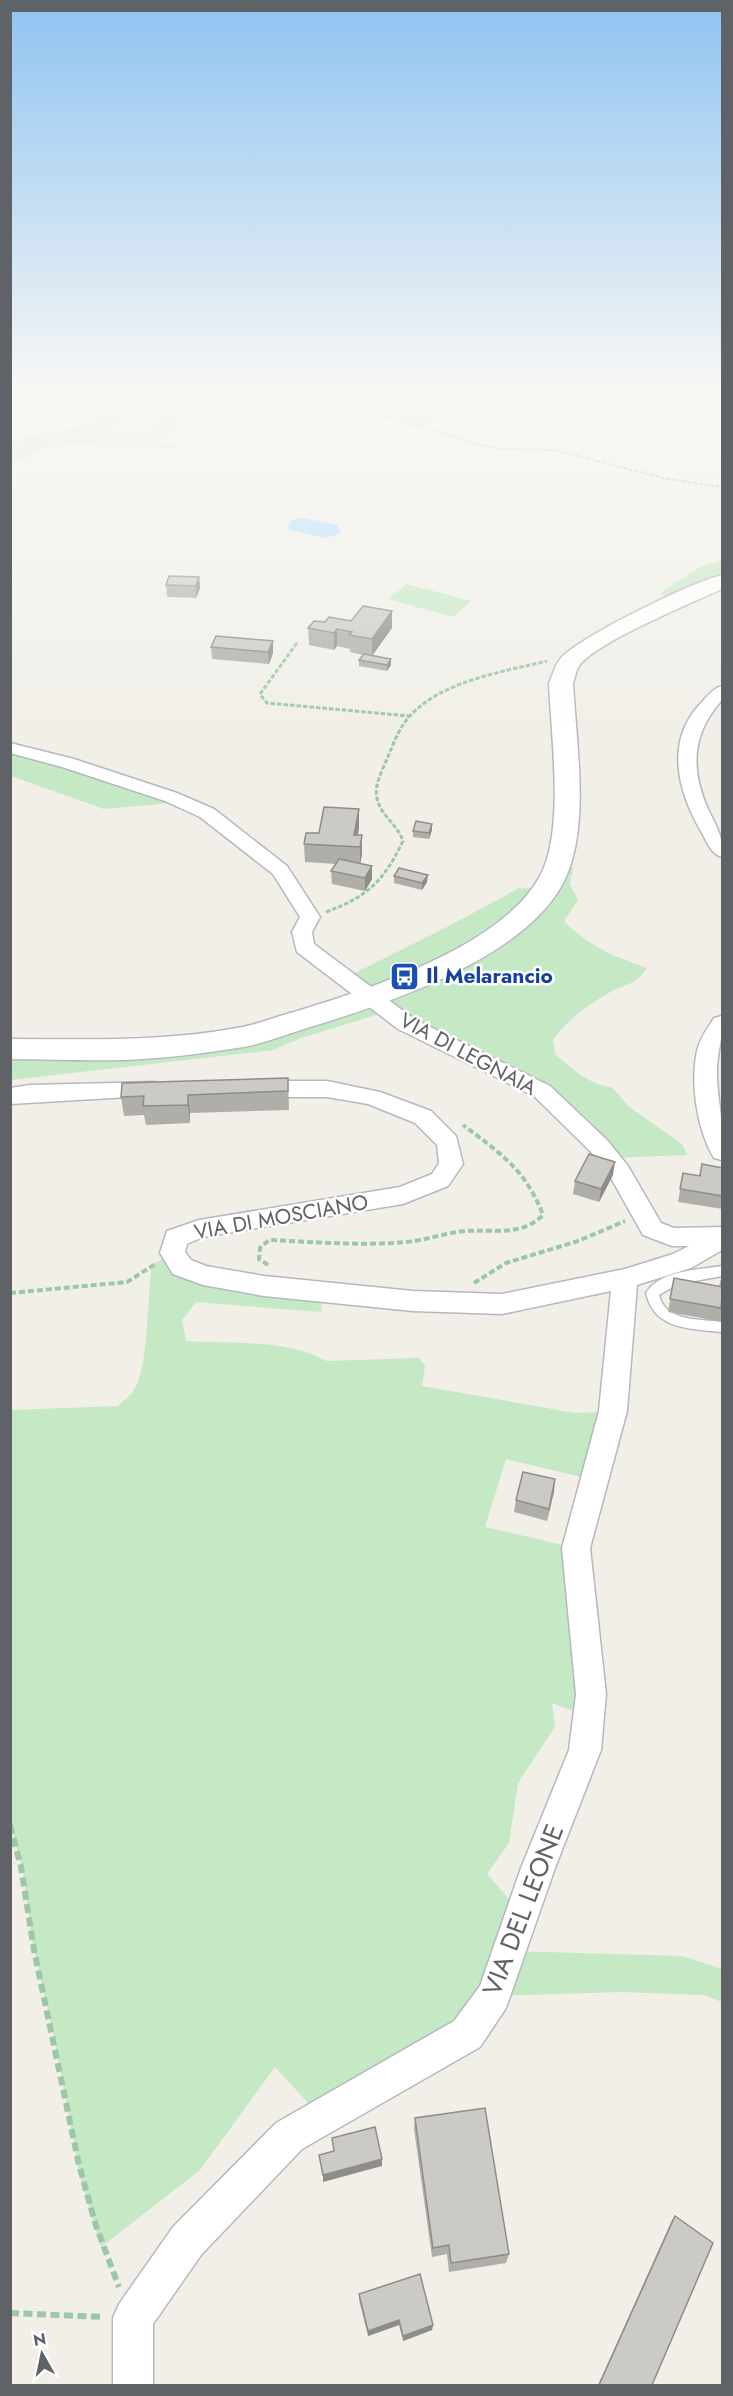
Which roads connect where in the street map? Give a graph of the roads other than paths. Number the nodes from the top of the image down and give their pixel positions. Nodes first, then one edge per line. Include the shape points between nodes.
1 (723, 581) edge
2 (723, 691) edge
3 (10, 748) edge
4 (723, 851) edge
5 (372, 998) junction
6 (723, 1023) edge
7 (10, 1049) edge
8 (231, 1089) edge
9 (176, 1090) edge
10 (10, 1096) edge
11 (723, 1152) edge
12 (723, 1238) edge
13 (723, 1270) edge
14 (625, 1279) junction
15 (723, 1328) edge
16 (133, 2385) edge

1 - 5 main road via 632,623 574,656 561,683 567,821 554,875 541,896 502,934
2 - 4 street via 694,722 685,764 703,820
3 - 5 street, VIA DI LEGNAIA via 171,797 207,813 232,830 292,885 310,917 302,932 304,947
5 - 7 main road via 240,1038 142,1048
5 - 12 street, VIA DI LEGNAIA via 406,1024 542,1091 620,1172 652,1228 672,1237
6 - 11 street via 709,1048 706,1095
8 - 14 street, VIA DI MOSCIANO via 327,1089 372,1096 423,1117 448,1142 451,1164 440,1180 403,1195 199,1230 177,1238 172,1253 182,1267 203,1275 264,1286 413,1301 502,1305
9 - 10 street
12 - 14 street, VIA DI MOSCIANO via 682,1261
13 - 15 lane via 678,1280 651,1293 658,1312 670,1319
14 - 16 street, VIA DEL LEONE via 613,1411 576,1548 591,1694 585,1750 538,1868 494,1996 467,2034 289,2136 187,2241 133,2318

